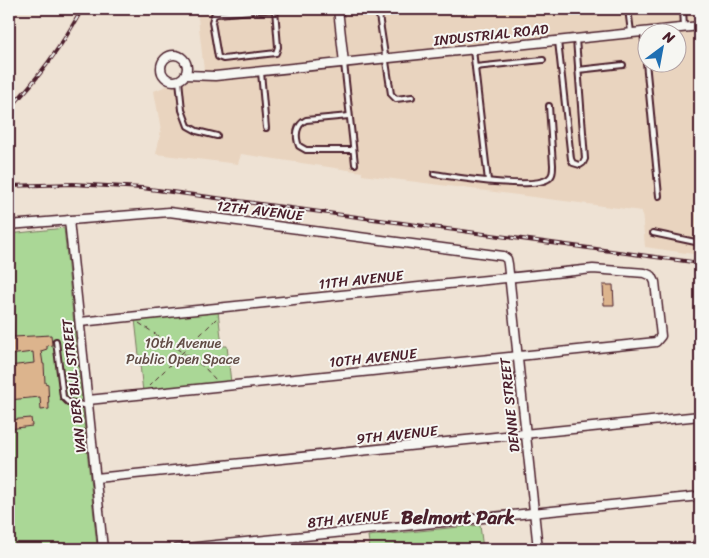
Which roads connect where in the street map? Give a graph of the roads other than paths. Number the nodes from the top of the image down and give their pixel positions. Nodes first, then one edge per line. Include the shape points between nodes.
1 (276, 9) edge
2 (338, 9) edge
3 (378, 9) edge
4 (628, 9) edge
5 (682, 9) edge
6 (683, 22) edge
7 (699, 26) edge
8 (686, 27) edge
9 (631, 32) junction
10 (636, 32) edge
11 (576, 38) junction
12 (558, 40) junction
13 (473, 50) junction
14 (700, 57) edge
15 (386, 59) junction
16 (543, 60) dead end
17 (344, 63) junction
18 (623, 65) dead end
19 (475, 67) junction
20 (578, 70) junction
21 (261, 72) junction
22 (647, 72) edge
23 (700, 76) edge
24 (182, 78) joint
25 (700, 80) edge
26 (412, 97) dead end
27 (549, 106) dead end
28 (349, 116) junction
29 (266, 128) dead end
30 (217, 136) dead end
31 (353, 150) junction
32 (355, 164) dead end
33 (434, 174) dead end
34 (488, 181) junction
35 (659, 196) dead end
36 (69, 220) junction
37 (9, 225) edge
38 (653, 233) dead end
39 (700, 243) edge
40 (507, 259) joint
41 (510, 277) junction
42 (80, 322) junction
43 (659, 339) joint
44 (56, 341) dead end
45 (518, 356) junction
46 (88, 403) junction
47 (700, 416) edge
48 (526, 434) junction
49 (96, 478) junction
50 (700, 496) edge
51 (534, 513) junction
52 (700, 539) edge
53 (103, 549) edge
54 (177, 549) edge
55 (538, 549) edge
56 (694, 549) edge

1 - 1 lane via 276,53 222,59 216,56 214,16
2 - 17 street
3 - 15 lane
4 - 9 lane
5 - 6 lane
7 - 8 street, INDUSTRIAL ROAD
7 - 14 lane
9 - 10 street, INDUSTRIAL ROAD
9 - 11 street, INDUSTRIAL ROAD
11 - 12 street, INDUSTRIAL ROAD
11 - 20 lane
12 - 13 street, INDUSTRIAL ROAD
12 - 20 lane via 571,159 576,165 585,159
13 - 15 street, INDUSTRIAL ROAD
13 - 19 lane
15 - 17 street, INDUSTRIAL ROAD
15 - 26 lane via 392,96 396,99
16 - 19 lane
17 - 21 street, INDUSTRIAL ROAD
17 - 28 lane
18 - 20 lane
19 - 34 lane
21 - 24 street, INDUSTRIAL ROAD
21 - 29 lane
22 - 35 lane
23 - 25 lane
24 - 30 lane via 182,110 188,126
27 - 34 lane via 552,175 540,181
28 - 31 lane
28 - 31 lane via 306,120 300,124 297,139 299,146 306,150
31 - 32 lane
33 - 34 lane
36 - 37 street, 12TH AVENUE
36 - 40 street, 12TH AVENUE via 175,212 500,255
36 - 42 street, VAN DER BIJL STREET
38 - 39 lane
40 - 41 street, DENNE STREET
41 - 42 street, 11TH AVENUE
41 - 43 street, 11TH AVENUE via 593,268 645,273 655,282
41 - 45 street, DENNE STREET
42 - 46 street, VAN DER BIJL STREET
43 - 45 street, 10TH AVENUE via 656,342
44 - 46 lane via 63,397 68,402
45 - 46 street, 10TH AVENUE via 144,394
45 - 48 street, DENNE STREET
46 - 49 street, VAN DER BIJL STREET
47 - 48 street, 9TH AVENUE
48 - 49 street, 9TH AVENUE
48 - 51 street, DENNE STREET
49 - 53 street, VAN DER BIJL STREET
50 - 51 street, 8TH AVENUE
51 - 54 street, 8TH AVENUE
51 - 55 street, DENNE STREET
52 - 56 street

